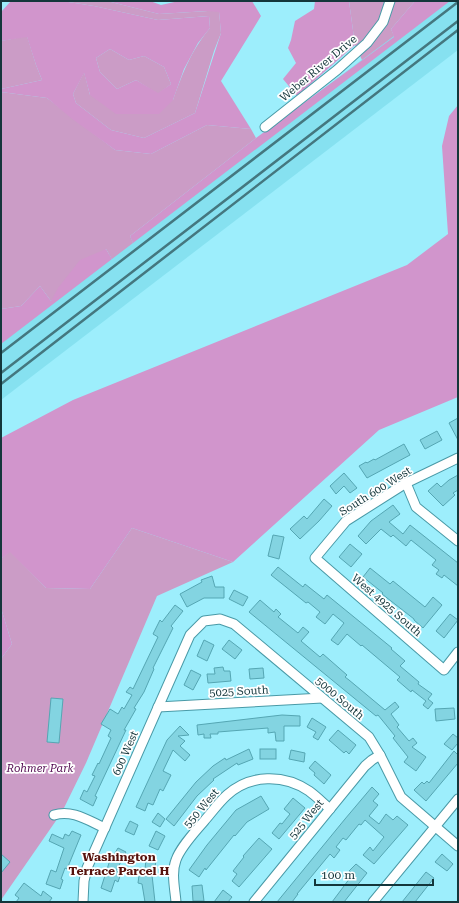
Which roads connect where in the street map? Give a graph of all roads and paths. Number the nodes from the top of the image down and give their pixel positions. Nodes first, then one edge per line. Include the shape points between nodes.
1 (390, 1) edge
2 (265, 126) dead end
3 (458, 458) edge
4 (406, 483) junction
5 (458, 541) edge
6 (315, 558) joint
7 (204, 621) joint
8 (458, 652) edge
9 (322, 698) junction
10 (158, 707) junction
11 (380, 755) junction
12 (458, 799) edge
13 (330, 809) junction
14 (54, 815) dead end
15 (434, 826) junction
16 (105, 828) junction
17 (458, 846) edge
18 (83, 902) edge
19 (176, 902) edge
20 (254, 902) edge
21 (373, 902) edge

1 - 2 street, Weber River Drive via 383,22 367,43 337,70
3 - 4 street, South 600 West
4 - 5 street via 416,507
4 - 6 street, South 600 West via 346,521
6 - 8 street, West 4925 South via 444,670
7 - 9 street, 5000 South via 220,619 234,624
7 - 10 street, 600 West via 190,635
9 - 10 street, 5025 South
9 - 11 street, 5000 South via 369,737
10 - 16 street, 600 West
11 - 13 street, 525 West via 365,766
11 - 15 street, 5000 South via 401,797
12 - 15 street
13 - 19 street, 550 West via 310,791 281,779 253,781 234,789 225,796 176,859
13 - 20 street, 525 West
14 - 16 street via 62,812 71,813
15 - 17 street, 5000 South
15 - 21 street
16 - 18 street, 600 West via 87,868

